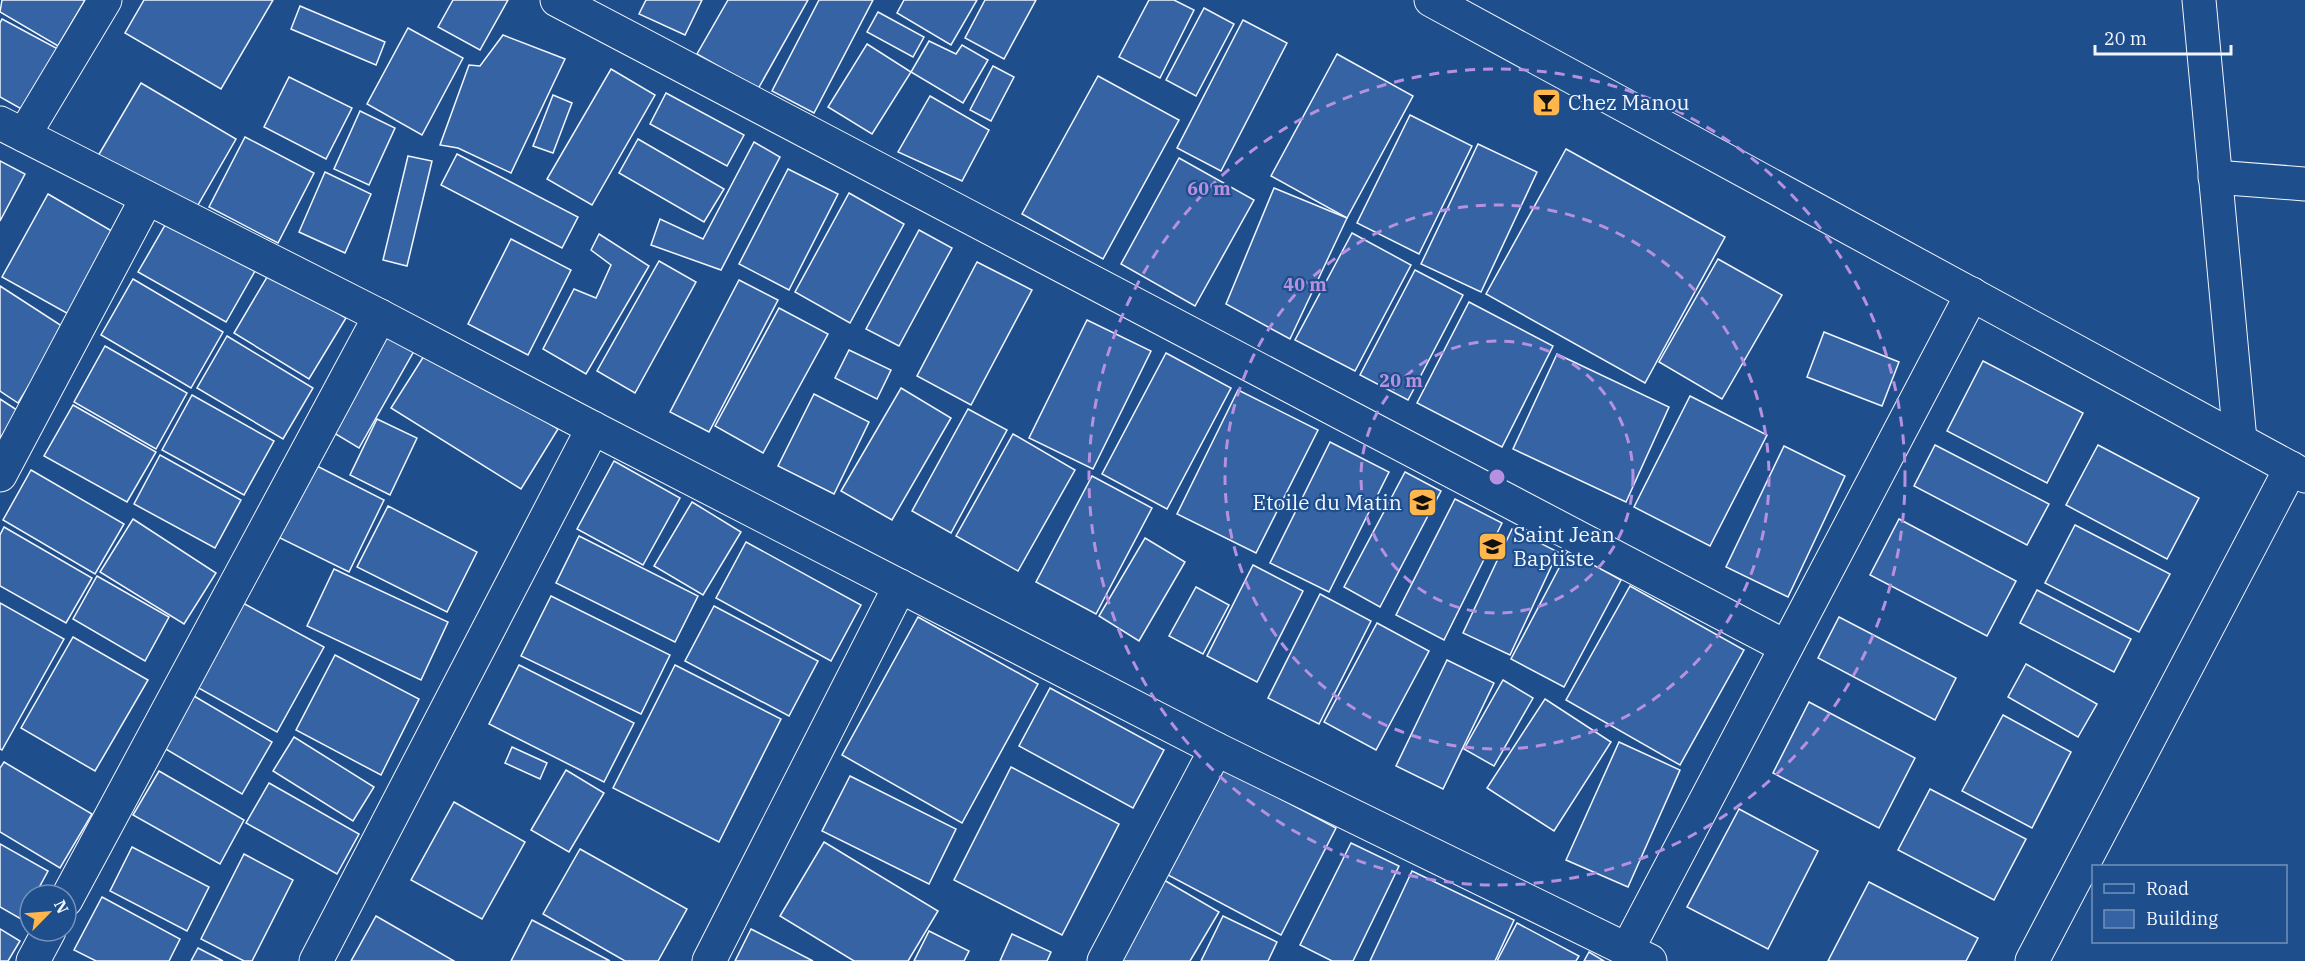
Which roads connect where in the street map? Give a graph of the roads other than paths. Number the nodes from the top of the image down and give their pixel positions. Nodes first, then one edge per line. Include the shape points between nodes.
1 (105, 0) edge
2 (557, 0) edge
3 (1431, 0) edge
4 (2199, 0) edge
5 (12, 129) edge
6 (2215, 177) junction
7 (2305, 184) edge
8 (147, 198) junction
9 (1972, 294) junction
10 (380, 316) junction
11 (593, 428) junction
12 (2240, 440) junction
13 (2298, 472) edge
14 (0, 475) edge
15 (900, 586) junction
16 (1786, 647) junction
17 (1216, 749) junction
18 (75, 883) edge
19 (43, 943) edge
20 (1639, 956) edge
21 (33, 961) edge
22 (316, 961) edge
23 (709, 961) edge
24 (1104, 961) edge
25 (2032, 961) edge

1 - 5 street
2 - 16 street
3 - 9 street
4 - 6 street
5 - 8 street
6 - 7 street
6 - 12 street
8 - 10 street
8 - 14 street
9 - 12 street
9 - 16 street
10 - 11 street
10 - 18 street
11 - 15 street
11 - 22 street
12 - 13 street
13 - 25 street
15 - 17 street
15 - 23 street
16 - 20 street
17 - 20 street
17 - 24 street
19 - 21 street

